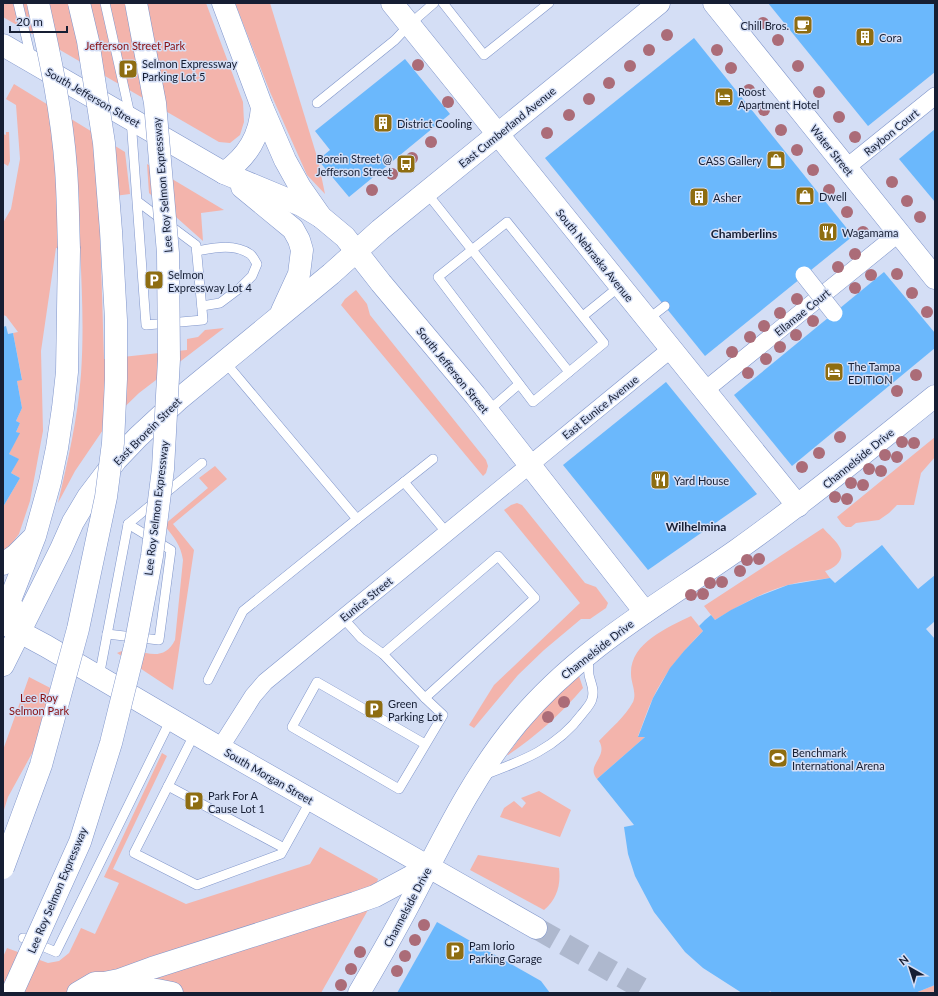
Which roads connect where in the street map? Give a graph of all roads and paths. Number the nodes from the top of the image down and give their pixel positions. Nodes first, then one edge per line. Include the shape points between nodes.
1 (18, 3) edge
2 (38, 3) edge
3 (80, 3) edge
4 (106, 3) edge
5 (136, 3) edge
6 (223, 3) edge
7 (392, 3) edge
8 (434, 3) edge
9 (443, 3) edge
10 (549, 3) edge
11 (658, 3) edge
12 (714, 3) edge
13 (410, 24) junction
14 (3, 45) edge
15 (32, 61) junction
16 (935, 96) edge
17 (317, 103) dead end
18 (262, 107) junction
19 (131, 119) junction
20 (498, 134) junction
21 (847, 168) junction
22 (224, 173) junction
23 (426, 192) junction
24 (137, 201) junction
25 (321, 217) junction
26 (899, 233) junction
27 (472, 249) junction
28 (197, 250) junction
29 (356, 251) junction
30 (804, 275) dead end
31 (935, 278) edge
32 (620, 286) junction
33 (202, 306) junction
34 (665, 306) dead end
35 (834, 313) dead end
36 (280, 316) junction
37 (583, 316) junction
38 (647, 320) junction
39 (671, 349) junction
40 (225, 362) junction
41 (569, 372) junction
42 (519, 384) junction
43 (704, 391) junction
44 (935, 396) edge
45 (487, 412) junction
46 (432, 459) dead end
47 (202, 463) dead end
48 (530, 465) junction
49 (404, 482) junction
50 (798, 506) junction
51 (357, 519) junction
52 (128, 524) junction
53 (447, 533) junction
54 (34, 536) junction
55 (3, 564) edge
56 (645, 612) junction
57 (343, 618) junction
58 (11, 627) edge
59 (107, 634) junction
60 (588, 653) junction
61 (383, 654) junction
62 (3, 665) edge
63 (99, 677) junction
64 (208, 680) dead end
65 (425, 698) junction
66 (171, 719) junction
67 (195, 733) junction
68 (425, 744) junction
69 (220, 748) junction
70 (479, 777) junction
71 (168, 786) junction
72 (311, 799) junction
73 (284, 848) junction
74 (429, 867) junction
75 (3, 868) edge
76 (536, 928) tunnel mouth
77 (22, 938) dead end
78 (104, 983) junction
79 (12, 993) edge
80 (78, 993) edge
81 (172, 993) edge
82 (359, 993) edge

1 - 15 lane
2 - 54 main road, bridge via 46,36 66,168 69,309 67,372 57,448
3 - 75 main road, bridge via 104,143 111,231 116,357 113,443 106,497 78,629 41,765
4 - 19 lane
5 - 79 main road, Lee Roy Selmon Expressway, bridge via 154,103 168,253 169,359 163,469 152,556 135,646 111,743 80,842
6 - 18 main road
7 - 13 main road, South Nebraska Avenue
8 - 13 lane
9 - 10 lane via 484,54
11 - 20 main road, East Cumberland Avenue
12 - 21 main road, Water Street
13 - 17 lane via 395,40
13 - 20 main road, South Nebraska Avenue
14 - 15 main road, South Jefferson Street
15 - 19 main road, South Jefferson Street
16 - 21 street, Raybon Court
18 - 22 main road via 261,120 252,144 235,165
18 - 25 main road via 292,174
19 - 22 main road, South Jefferson Street
19 - 24 lane
20 - 23 main road, East Cumberland Avenue
20 - 32 main road, South Nebraska Avenue
21 - 26 main road, Water Street
22 - 25 main road, South Jefferson Street via 301,205
22 - 36 main road, South Jefferson Street via 293,229 299,240 302,250 299,274
23 - 27 lane
23 - 29 main road, East Cumberland Avenue
24 - 28 lane via 196,245
24 - 33 lane via 146,325 203,320
25 - 29 main road, South Jefferson Street via 346,237
26 - 31 main road, Water Street
26 - 43 street, Ellamae Court
27 - 37 lane via 507,222
27 - 41 lane
27 - 42 lane via 438,277
28 - 33 lane
28 - 33 lane via 225,247 237,249 250,254 256,264 252,276 240,288 220,303
29 - 36 main road, East Brorein Street
29 - 45 main road, South Jefferson Street
30 - 35 street, bridge
32 - 37 lane
32 - 38 main road, South Nebraska Avenue
34 - 38 lane
36 - 40 main road, East Brorein Street
37 - 41 lane via 604,343
38 - 39 main road, South Nebraska Avenue
39 - 43 main road, South Nebraska Avenue
39 - 48 street, East Eunice Avenue
40 - 51 lane
40 - 58 main road, East Brorein Street via 179,398 116,460 88,497 61,549
41 - 42 lane via 533,402
42 - 45 lane
43 - 50 main road, South Nebraska Avenue
44 - 50 main road, Channelside Drive
45 - 48 main road, South Jefferson Street
46 - 49 lane
47 - 52 lane
48 - 53 street, Eunice Street
48 - 56 main road, South Jefferson Street
49 - 51 lane
49 - 53 lane
50 - 56 main road, Channelside Drive
51 - 64 lane via 243,611
52 - 59 lane
52 - 59 lane via 171,550 159,640
53 - 57 street, Eunice Street
54 - 55 main road via 21,551
54 - 58 main road via 10,600
56 - 60 main road, Channelside Drive
57 - 61 lane via 361,638
57 - 69 street, Eunice Street via 265,682 253,696
58 - 62 main road, East Brorein Street
58 - 63 main road, South Morgan Street
59 - 63 lane
60 - 70 main road, Channelside Drive via 530,708
60 - 70 lane via 589,674 594,687 592,700 579,718 540,752
61 - 65 lane
61 - 65 lane via 498,556 535,598
63 - 66 main road, South Morgan Street
65 - 68 lane via 443,715
66 - 67 main road, South Morgan Street
66 - 77 lane via 56,952
67 - 69 main road, South Morgan Street
67 - 71 lane
68 - 68 lane via 399,789 292,727 318,682
69 - 72 main road, South Morgan Street
70 - 74 main road, Channelside Drive
71 - 73 lane
71 - 73 lane via 134,854 198,885 280,854
72 - 73 lane
72 - 74 main road, South Morgan Street
74 - 76 main road, South Morgan Street
74 - 78 main road via 375,896
74 - 82 main road, Channelside Drive
78 - 80 main road via 95,983
78 - 81 main road via 124,990 157,990

